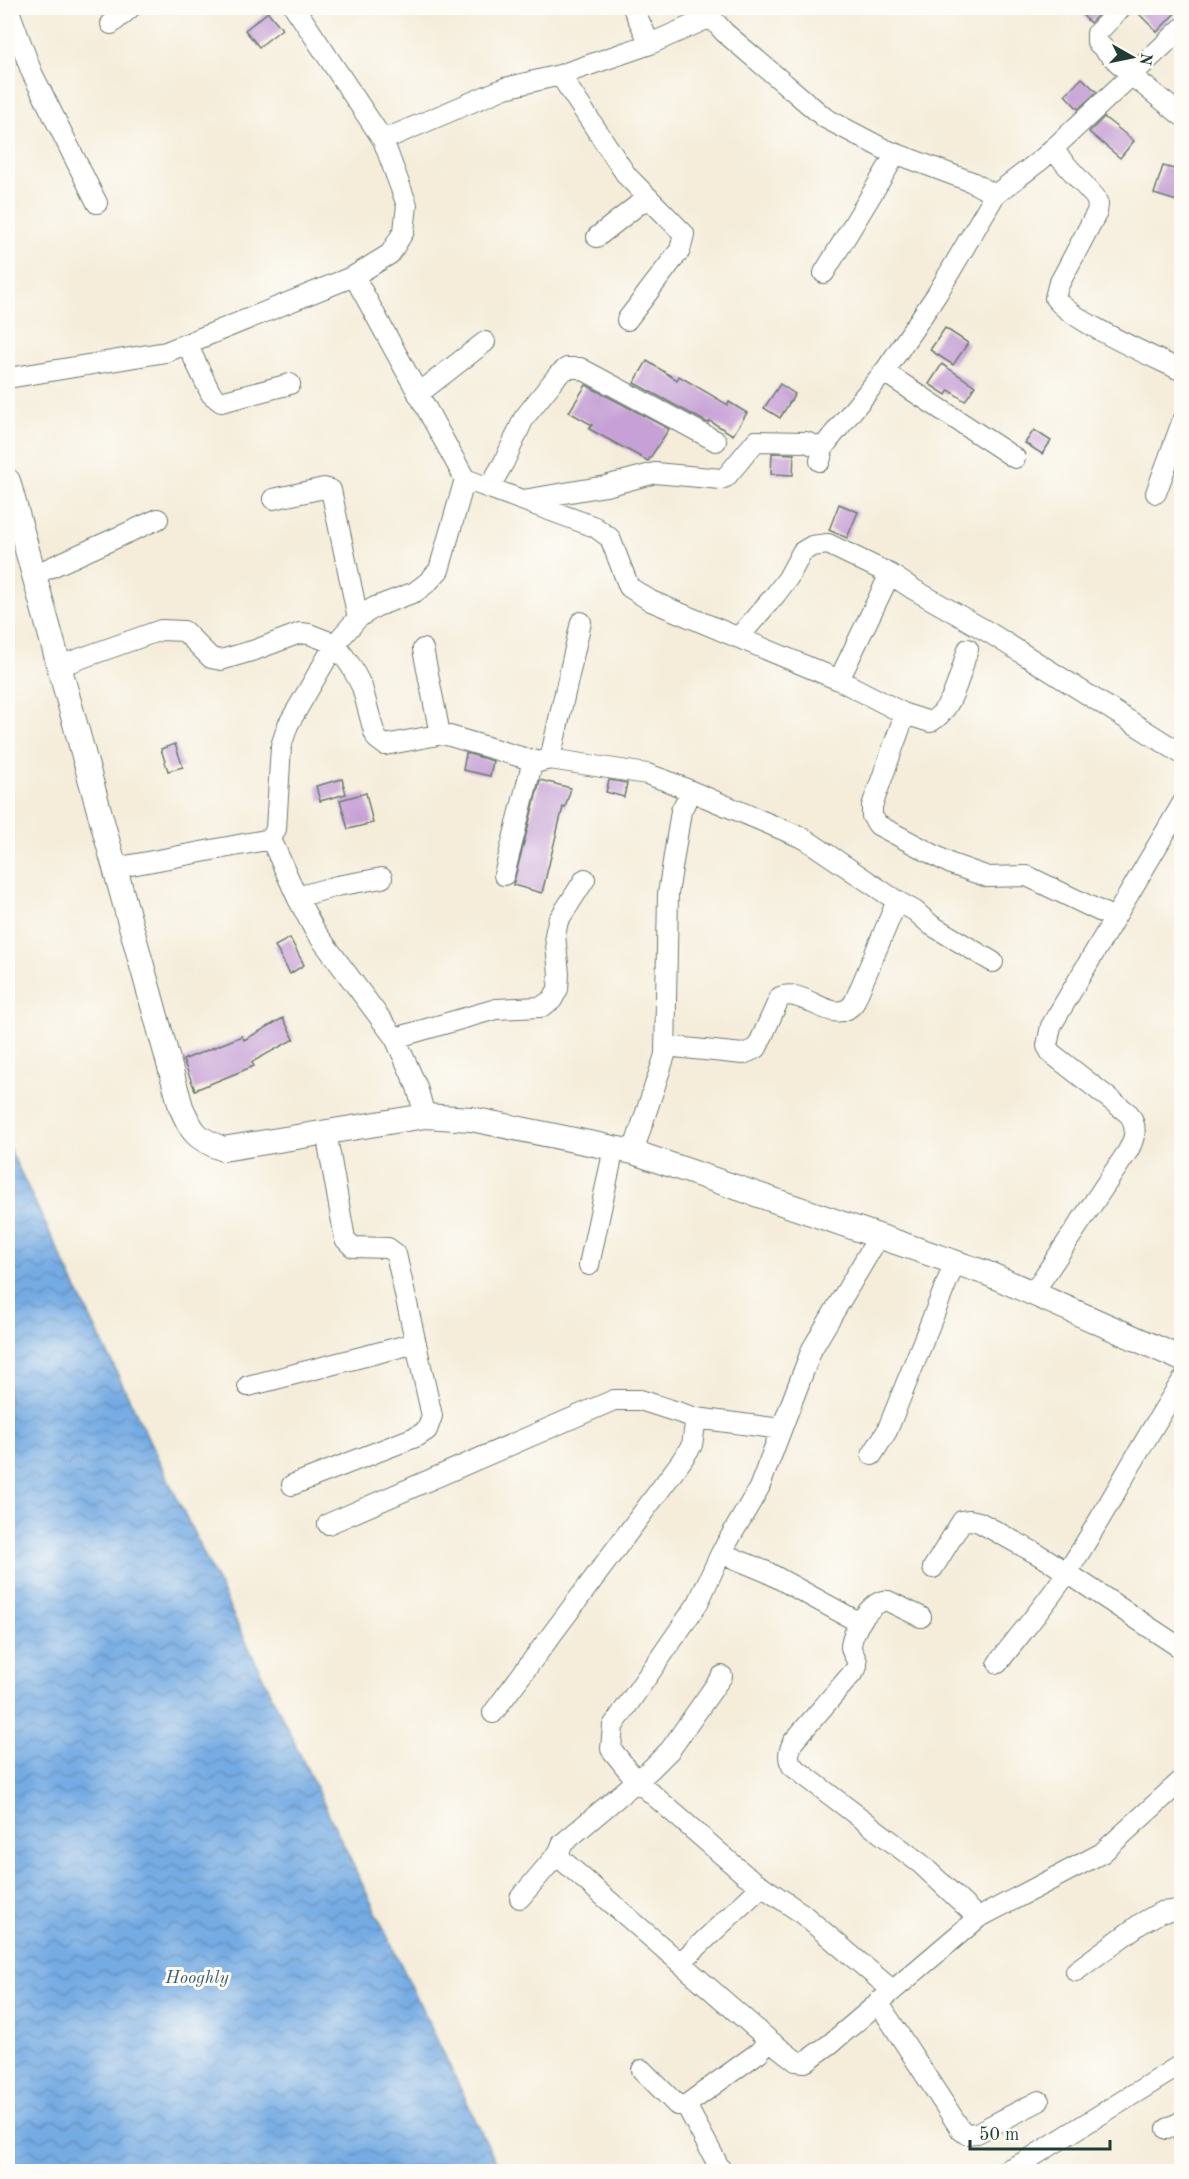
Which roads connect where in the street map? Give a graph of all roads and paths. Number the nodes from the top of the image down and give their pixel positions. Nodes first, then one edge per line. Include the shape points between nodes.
1 (8, 8) edge
2 (130, 8) edge
3 (295, 8) edge
4 (633, 8) edge
5 (1121, 8) edge
6 (713, 12) edge
7 (111, 24) dead end
8 (1182, 28) edge
9 (650, 44) junction
10 (560, 75) junction
11 (1131, 75) junction
12 (1182, 116) edge
13 (383, 140) junction
14 (1052, 149) junction
15 (896, 154) junction
16 (995, 195) junction
17 (648, 197) junction
18 (97, 203) dead end
19 (597, 237) dead end
20 (824, 273) dead end
21 (354, 276) junction
22 (627, 320) dead end
23 (485, 342) dead end
24 (187, 344) junction
25 (1182, 371) edge
26 (884, 372) junction
27 (8, 378) edge
28 (290, 384) dead end
29 (418, 394) junction
30 (1182, 422) edge
31 (716, 441) dead end
32 (1015, 458) dead end
33 (465, 478) junction
34 (8, 482) edge
35 (489, 488) junction
36 (1156, 493) dead end
37 (273, 499) dead end
38 (524, 500) junction
39 (158, 519) dead end
40 (890, 574) junction
41 (34, 575) junction
42 (358, 618) junction
43 (581, 622) dead end
44 (738, 638) junction
45 (335, 644) junction
46 (968, 649) dead end
47 (423, 650) dead end
48 (59, 666) junction
49 (839, 680) junction
50 (905, 714) junction
51 (440, 734) junction
52 (1182, 754) edge
53 (542, 760) junction
54 (691, 791) junction
55 (1182, 804) edge
56 (271, 839) junction
57 (115, 868) junction
58 (504, 875) dead end
59 (382, 878) dead end
60 (585, 879) dead end
61 (297, 897) junction
62 (897, 901) junction
63 (1114, 918) junction
64 (993, 962) dead end
65 (395, 1038) junction
66 (665, 1046) junction
67 (425, 1116) junction
68 (326, 1132) junction
69 (624, 1150) junction
70 (879, 1236) junction
71 (955, 1262) junction
72 (589, 1264) dead end
73 (1034, 1293) junction
74 (416, 1343) junction
75 (1182, 1359) edge
76 (1182, 1381) edge
77 (248, 1386) dead end
78 (696, 1418) junction
79 (781, 1429) junction
80 (872, 1455) dead end
81 (292, 1485) dead end
82 (328, 1524) dead end
83 (722, 1553) junction
84 (933, 1568) dead end
85 (1067, 1573) junction
86 (921, 1617) dead end
87 (860, 1623) junction
88 (1182, 1649) edge
89 (998, 1663) dead end
90 (722, 1676) dead end
91 (493, 1713) dead end
92 (636, 1780) junction
93 (1182, 1780) edge
94 (559, 1852) junction
95 (762, 1886) junction
96 (520, 1898) dead end
97 (1182, 1910) edge
98 (978, 1918) junction
99 (680, 1963) junction
100 (1076, 1971) dead end
101 (885, 1996) junction
102 (769, 2040) junction
103 (1182, 2064) edge
104 (642, 2070) dead end
105 (1039, 2101) dead end
106 (686, 2105) junction
107 (722, 2172) edge
108 (1002, 2172) edge

1 - 18 street via 32,74
2 - 7 street
3 - 13 street
4 - 9 street
5 - 11 street via 1095,38
6 - 9 street
6 - 15 street via 724,32 825,118
8 - 11 street
9 - 10 street
10 - 13 street via 506,88
10 - 17 street via 627,176
11 - 12 street
11 - 14 street
13 - 21 street via 407,205 404,231 390,254
14 - 16 street
14 - 25 street via 1098,204 1055,298 1095,327
15 - 16 street via 972,182
15 - 20 street
16 - 26 street via 937,294
17 - 19 street
17 - 22 street via 679,226 684,240
21 - 24 street
21 - 29 street
23 - 29 street
24 - 27 street via 166,352
24 - 28 street via 211,394 221,402
26 - 32 street
26 - 38 street via 822,455 806,442 756,441 721,479 648,474 606,486
29 - 33 street
30 - 36 street
31 - 35 street via 580,368 567,368 524,418
33 - 35 street
33 - 42 street via 439,570 415,592
34 - 41 street
35 - 38 street
37 - 42 street via 324,488 331,490
38 - 44 street via 595,527 610,538 629,587 651,601
39 - 41 street
40 - 44 street via 828,544 812,546 802,552 788,578
40 - 49 street
40 - 52 street
41 - 48 street
42 - 45 street
43 - 53 street
44 - 49 street
45 - 48 street via 300,633 221,660 211,658 184,631 160,630
45 - 51 street via 362,687 374,732 381,742 385,745
45 - 56 street via 288,725 281,746 276,829
46 - 50 street via 941,714 930,722
47 - 51 street
48 - 57 street
49 - 50 street
50 - 63 street via 872,806 878,825 951,864 988,877 1027,876
51 - 53 street
53 - 54 street via 647,774
53 - 58 street
54 - 62 street via 805,839
54 - 66 street via 681,811 668,894
55 - 63 street
56 - 57 street
56 - 61 street
57 - 68 street via 181,1107 191,1130 223,1149
59 - 61 street
60 - 65 street via 558,921 555,935 560,974 552,1000 541,1007 496,1009
61 - 65 street via 315,931
62 - 64 street
62 - 66 street via 849,1010 834,1011 788,994 780,998 757,1048 751,1052
63 - 73 street via 1051,1026 1047,1046 1057,1060 1129,1114 1136,1128 1134,1139
65 - 67 street
66 - 69 street via 665,1055
67 - 68 street
67 - 69 street via 471,1119
68 - 74 street via 345,1239 353,1247 388,1248 396,1254
69 - 70 street
69 - 72 street
70 - 71 street
70 - 79 street via 812,1349
71 - 73 street
71 - 80 street via 887,1431
73 - 75 street
74 - 77 street
74 - 81 street via 432,1416 427,1430
76 - 85 street
78 - 79 street
78 - 82 street via 640,1400 614,1400
78 - 91 street via 692,1445 680,1463
79 - 83 street via 759,1488
83 - 87 street via 767,1572
83 - 92 street via 698,1603 613,1726 611,1749
84 - 85 street via 962,1521 970,1520 996,1530
85 - 88 street
85 - 89 street
86 - 87 street via 883,1600
87 - 98 street via 851,1647 858,1666 793,1742 789,1761 921,1864
90 - 92 street via 670,1750
92 - 94 street via 562,1844
92 - 95 street
93 - 98 street via 1102,1853
94 - 96 street
94 - 99 street via 562,1860
95 - 99 street
95 - 101 street via 800,1912
97 - 100 street via 1161,1912 1140,1924
98 - 101 street
99 - 102 street
101 - 102 street via 805,2062 796,2061
101 - 105 street via 966,2134 977,2133
102 - 106 street via 759,2052
103 - 108 street
104 - 106 street via 676,2105
106 - 107 street

